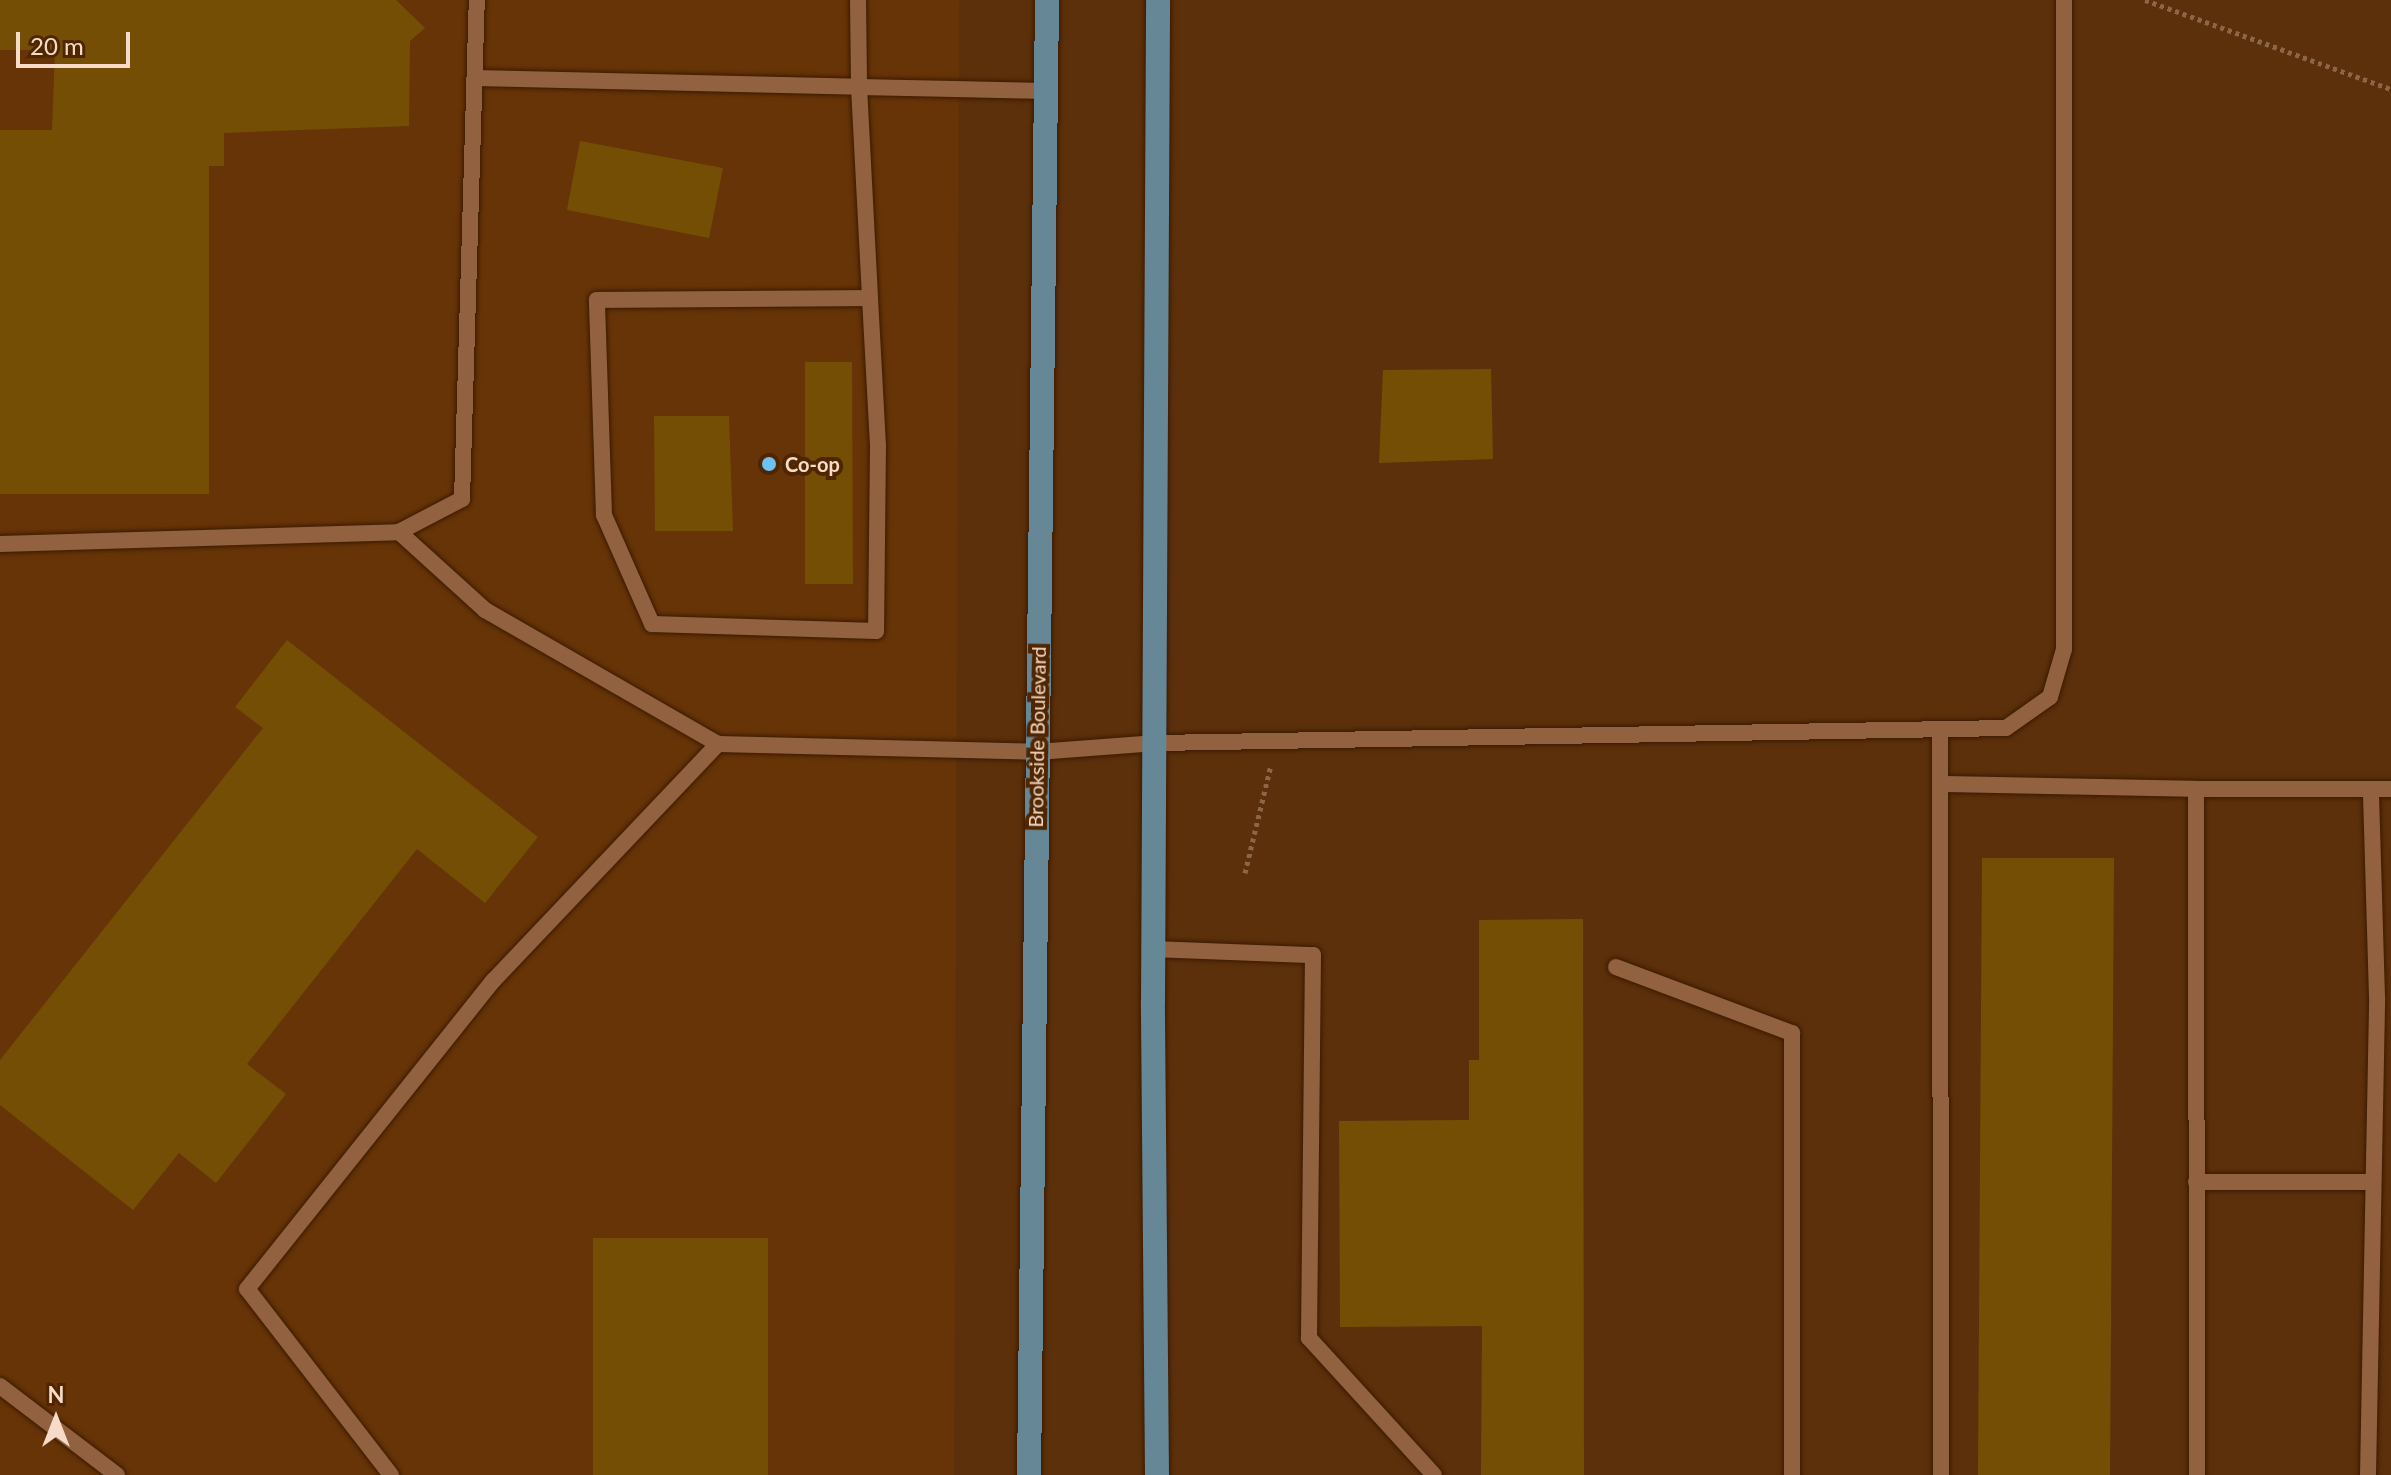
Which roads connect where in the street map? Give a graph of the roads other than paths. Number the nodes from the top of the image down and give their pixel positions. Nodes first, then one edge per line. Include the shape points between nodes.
1 (477, 0) edge
2 (858, 0) edge
3 (1047, 0) edge
4 (1158, 0) edge
5 (2064, 0) edge
6 (475, 78) junction
7 (859, 87) junction
8 (1046, 91) junction
9 (870, 298) junction
10 (399, 532) junction
11 (0, 544) edge
12 (1940, 729) junction
13 (1157, 743) junction
14 (718, 744) junction
15 (1037, 752) junction
16 (1940, 784) junction
17 (2196, 789) junction
18 (2371, 789) junction
19 (2391, 789) edge
20 (1154, 949) junction
21 (1616, 967) dead end
22 (2196, 1182) junction
23 (2372, 1182) junction
24 (0, 1386) edge
25 (117, 1475) edge
26 (391, 1475) edge
27 (1029, 1475) edge
28 (1157, 1475) edge
29 (1434, 1475) edge
30 (1792, 1475) edge
31 (1941, 1475) edge
32 (2197, 1475) edge
33 (2368, 1475) edge

1 - 6 lane
2 - 7 lane
3 - 8 main road, Brookside Boulevard
4 - 13 main road
5 - 12 lane via 2064,649 2050,697 2006,728
6 - 7 lane
6 - 10 lane via 462,499
7 - 8 lane
7 - 9 lane
8 - 15 main road, Brookside Boulevard
9 - 9 lane via 878,445 876,631 652,624 604,515 597,300
10 - 11 lane
10 - 14 lane via 485,610
12 - 13 lane
12 - 16 lane
13 - 15 lane
13 - 20 main road
14 - 15 lane
14 - 26 lane via 493,981 247,1289
15 - 27 main road, Brookside Boulevard
16 - 17 lane
16 - 31 lane
17 - 18 lane
17 - 22 lane
18 - 19 lane
18 - 23 lane via 2377,997
20 - 28 main road
20 - 29 lane via 1313,955 1309,1338
21 - 30 lane via 1792,1033
22 - 23 lane
22 - 32 lane
23 - 33 lane
24 - 25 lane

